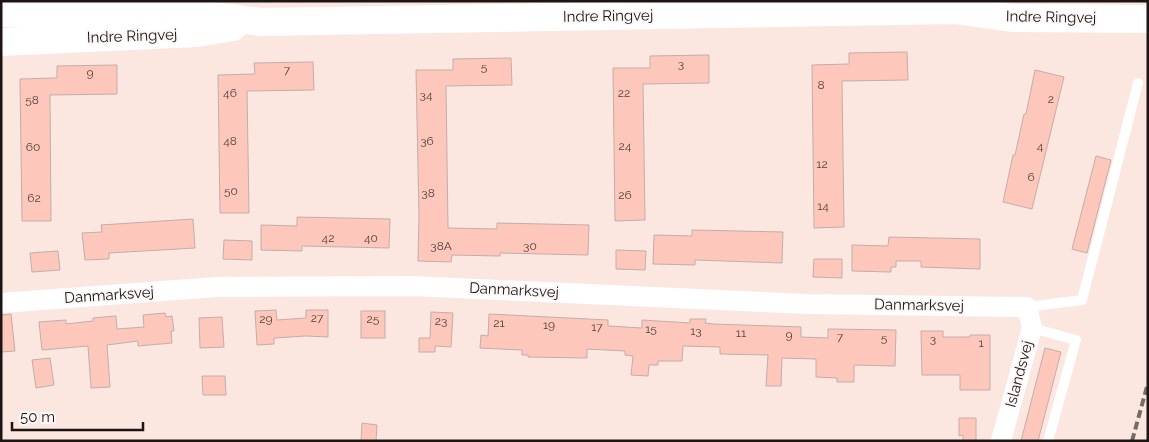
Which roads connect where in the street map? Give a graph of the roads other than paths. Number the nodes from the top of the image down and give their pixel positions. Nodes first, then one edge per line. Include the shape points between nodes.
1 (990, 1) edge
2 (955, 10) junction
3 (1, 13) edge
4 (1148, 19) edge
5 (261, 22) junction
6 (1, 42) edge
7 (1138, 83) dead end
8 (1, 303) edge
9 (1027, 307) junction
10 (1032, 328) junction
11 (1002, 441) edge
12 (1048, 441) edge

1 - 2 main road, Indre Ringvej
2 - 4 main road, Indre Ringvej via 1012,18
2 - 5 main road, Indre Ringvej
3 - 5 main road, Indre Ringvej via 198,14
5 - 6 main road, Indre Ringvej via 197,33
7 - 9 lane via 1082,300
8 - 9 street, Danmarksvej via 216,287 412,286 807,304
9 - 10 street, Islandsvej
10 - 11 street, Islandsvej
10 - 12 lane via 1076,340

